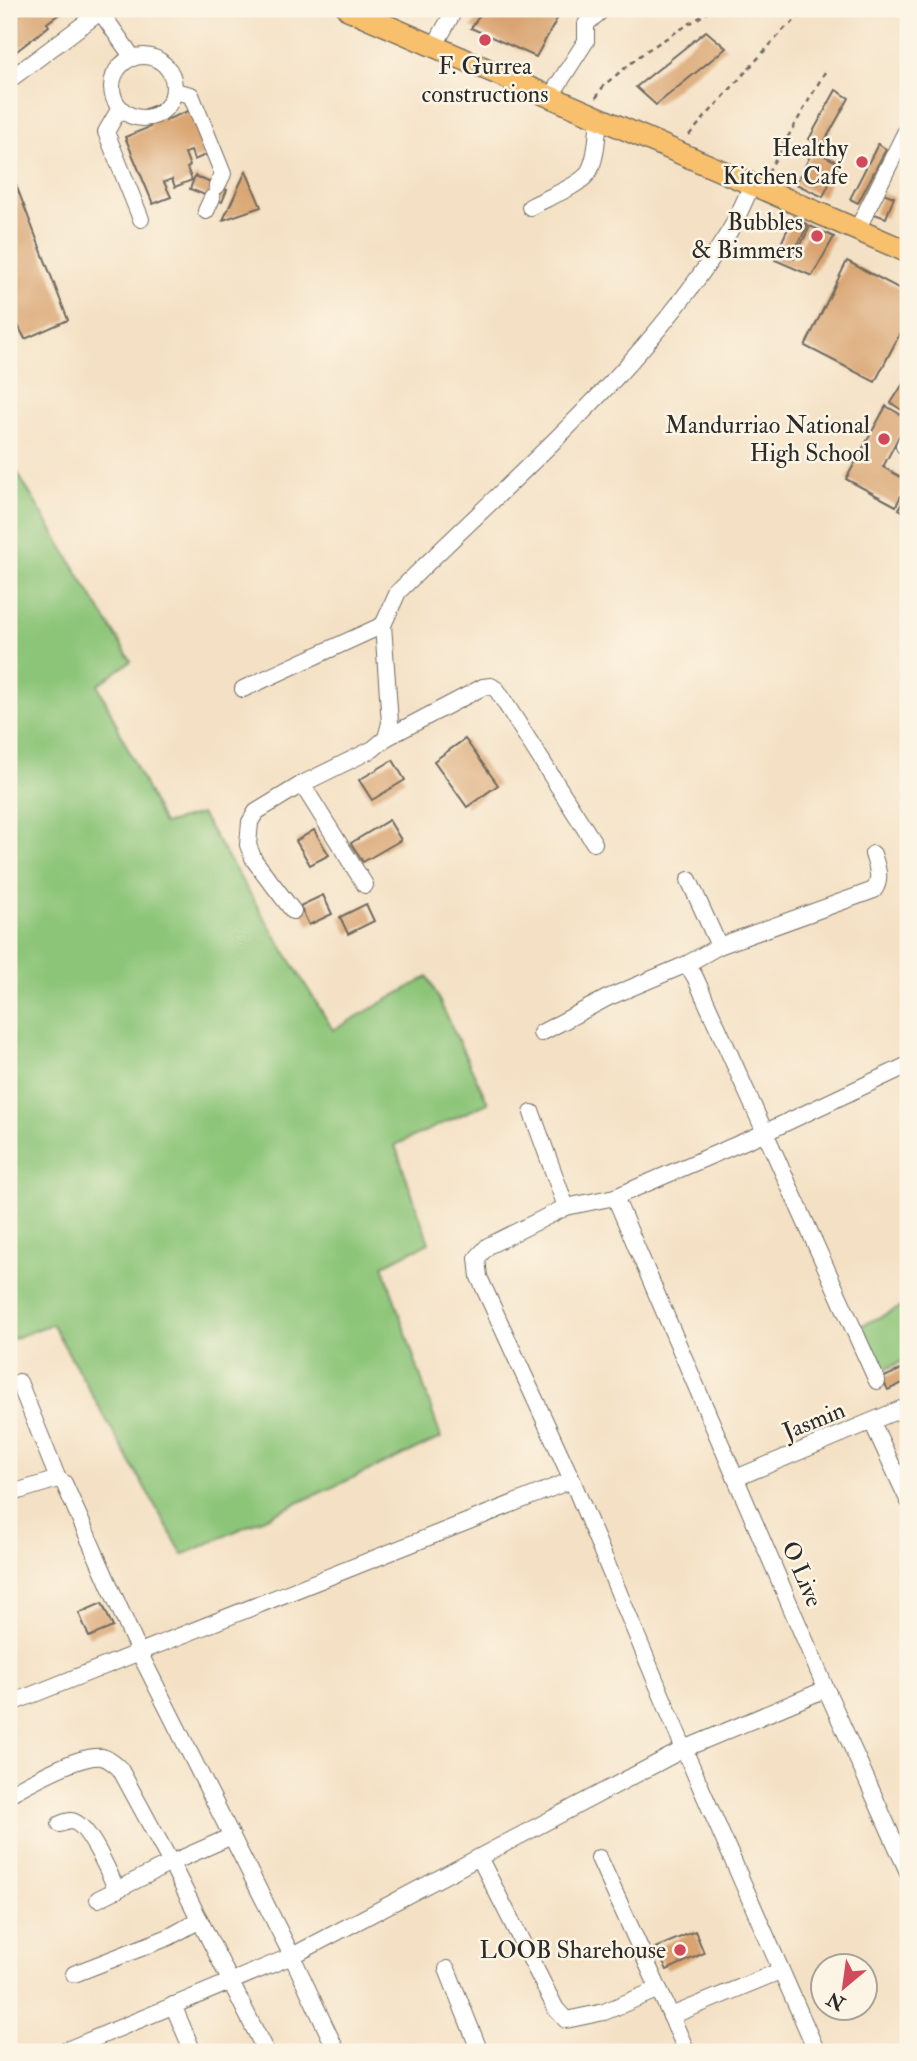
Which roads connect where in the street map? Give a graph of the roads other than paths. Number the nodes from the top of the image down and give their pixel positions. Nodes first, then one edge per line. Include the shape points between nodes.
1 (348, 9) edge
2 (455, 9) edge
3 (603, 9) edge
4 (102, 10) edge
5 (380, 15) edge
6 (434, 47) junction
7 (133, 58) junction
8 (9, 80) edge
9 (174, 90) junction
10 (550, 97) junction
11 (120, 108) junction
12 (593, 116) junction
13 (908, 130) edge
14 (756, 186) junction
15 (212, 199) dead end
16 (530, 206) dead end
17 (141, 219) dead end
18 (857, 230) junction
19 (908, 252) edge
20 (383, 625) junction
21 (243, 689) dead end
22 (386, 738) junction
23 (302, 784) junction
24 (594, 843) dead end
25 (873, 854) dead end
26 (690, 880) dead end
27 (365, 885) dead end
28 (293, 911) dead end
29 (719, 946) junction
30 (687, 964) junction
31 (541, 1033) dead end
32 (908, 1065) edge
33 (532, 1113) dead end
34 (766, 1132) junction
35 (615, 1196) junction
36 (566, 1207) junction
37 (877, 1381) dead end
38 (19, 1382) dead end
39 (908, 1406) edge
40 (872, 1422) junction
41 (736, 1478) junction
42 (58, 1479) junction
43 (572, 1480) junction
44 (9, 1494) edge
45 (908, 1500) edge
46 (139, 1652) junction
47 (825, 1689) junction
48 (9, 1704) edge
49 (684, 1749) junction
50 (9, 1794) edge
51 (60, 1824) dead end
52 (232, 1836) junction
53 (480, 1858) junction
54 (599, 1858) dead end
55 (171, 1863) junction
56 (908, 1872) edge
57 (117, 1890) junction
58 (98, 1899) dead end
59 (200, 1920) junction
60 (292, 1956) junction
61 (447, 1969) dead end
62 (780, 1971) junction
63 (74, 1974) dead end
64 (231, 1982) junction
65 (659, 1989) junction
66 (173, 2005) junction
67 (671, 2016) junction
68 (62, 2052) edge
69 (193, 2052) edge
70 (265, 2052) edge
71 (337, 2052) edge
72 (480, 2052) edge
73 (687, 2052) edge
74 (817, 2052) edge

1 - 5 main road
2 - 6 street
3 - 10 street via 586,24 586,41
4 - 7 street
4 - 8 street
5 - 6 main road
6 - 10 main road
7 - 9 street via 145,56 163,63
7 - 11 street via 113,78
9 - 11 street via 166,108 148,118
9 - 15 street via 191,95 223,174
10 - 12 main road
11 - 17 street via 106,132
12 - 14 main road
12 - 16 street via 595,149 588,173
13 - 18 street
14 - 18 main road
14 - 20 street via 686,295 607,390 398,592
18 - 19 main road
20 - 21 street
20 - 22 street via 390,723
22 - 23 street
22 - 24 street via 491,686
23 - 27 street
23 - 28 street via 256,811 247,834 254,860
25 - 29 street via 879,876 874,890
26 - 29 street
29 - 30 street
30 - 31 street
30 - 34 street
32 - 34 street
33 - 36 street
34 - 35 street
34 - 37 street
35 - 36 street
35 - 41 street, O Live
36 - 43 street via 488,1246 477,1258 478,1277
38 - 42 street
39 - 40 street, Jasmin
40 - 41 street, Jasmin
40 - 45 street
41 - 47 street, O Live
42 - 44 street
42 - 46 street via 64,1483
43 - 46 street
43 - 49 street
46 - 48 street
46 - 52 street
47 - 49 street
47 - 56 street, O Live
49 - 53 street
49 - 62 street
50 - 55 street via 48,1772 92,1758 107,1759 120,1769
51 - 57 street via 72,1821 82,1826
52 - 55 street
52 - 60 street
53 - 60 street
53 - 65 street via 566,2020 604,2012
54 - 65 street
55 - 57 street
55 - 59 street
57 - 58 street
59 - 63 street
59 - 64 street
60 - 64 street
60 - 71 street
61 - 72 street
62 - 67 street
62 - 74 street
64 - 66 street
64 - 70 street
65 - 67 street
66 - 68 street
66 - 69 street
67 - 73 street

